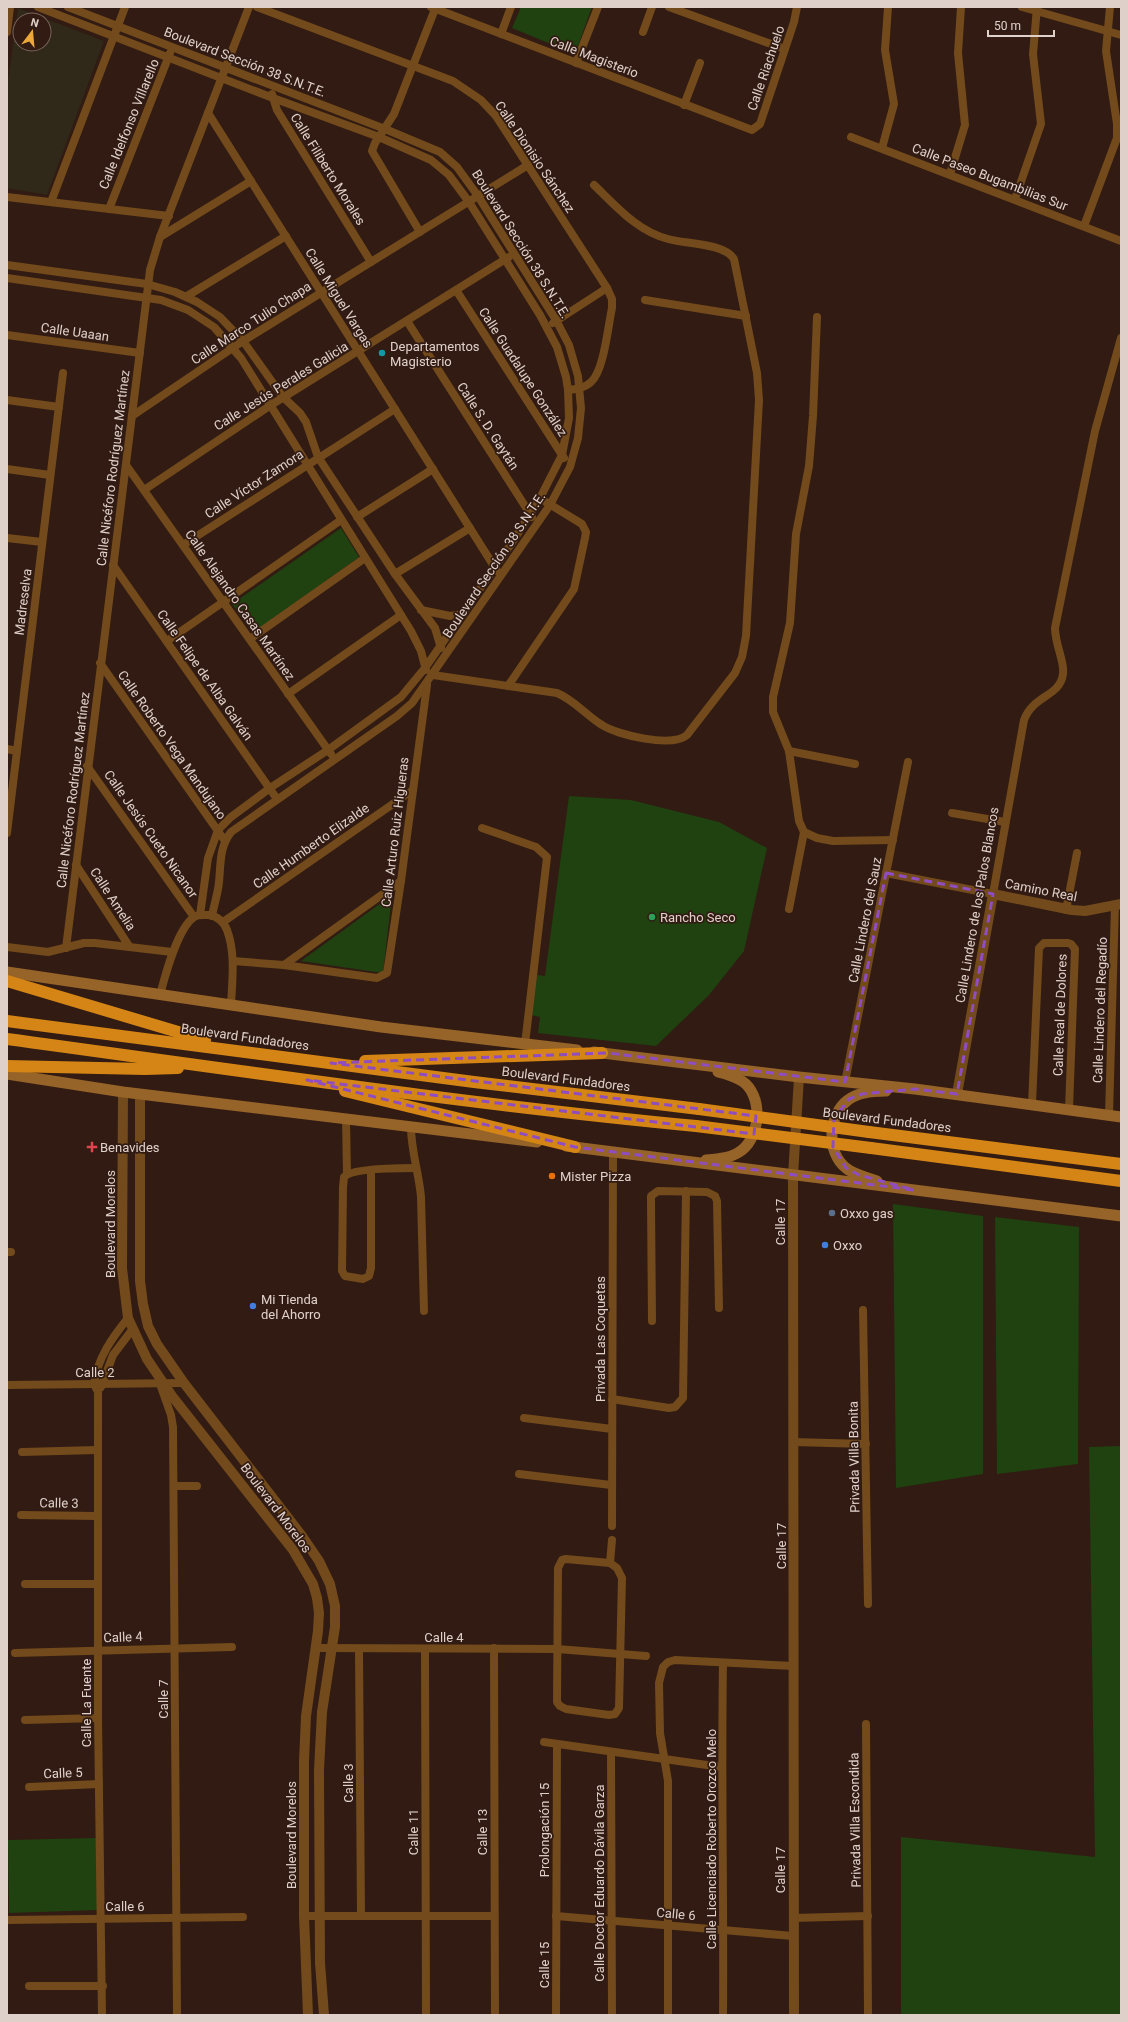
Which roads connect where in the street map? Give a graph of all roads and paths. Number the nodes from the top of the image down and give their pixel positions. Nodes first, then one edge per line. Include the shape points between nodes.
1 (10, 7) edge
2 (38, 7) edge
3 (68, 7) edge
4 (125, 7) edge
5 (248, 7) edge
6 (258, 7) edge
7 (511, 7) edge
8 (598, 7) edge
9 (652, 7) edge
10 (669, 7) edge
11 (796, 7) edge
12 (888, 7) edge
13 (961, 7) edge
14 (1022, 7) edge
15 (1110, 7) edge
16 (433, 8) edge
17 (1036, 9) edge
18 (118, 26) junction
19 (1107, 31) junction
20 (7, 32) edge
21 (643, 32) dead end
22 (500, 34) junction
23 (1121, 35) edge
24 (114, 36) junction
25 (173, 47) junction
26 (785, 49) junction
27 (169, 58) junction
28 (576, 63) junction
29 (700, 63) dead end
30 (413, 66) junction
31 (225, 68) junction
32 (222, 78) junction
33 (272, 86) junction
34 (273, 98) junction
35 (684, 105) junction
36 (208, 113) junction
37 (385, 129) junction
38 (748, 130) joint
39 (379, 137) junction
40 (851, 137) dead end
41 (882, 148) junction
42 (528, 165) junction
43 (950, 174) junction
44 (251, 181) junction
45 (594, 185) dead end
46 (478, 196) junction
47 (7, 197) edge
48 (1016, 199) junction
49 (51, 202) junction
50 (469, 202) junction
51 (108, 209) junction
52 (169, 216) junction
53 (1084, 226) junction
54 (420, 232) junction
55 (286, 236) junction
56 (160, 237) junction
57 (1121, 241) edge
58 (514, 253) junction
59 (505, 259) junction
60 (371, 262) junction
61 (7, 266) edge
62 (7, 278) edge
63 (147, 284) junction
64 (607, 288) junction
65 (456, 290) junction
66 (321, 293) junction
67 (146, 296) junction
68 (186, 296) junction
69 (645, 300) dead end
70 (746, 316) junction
71 (817, 317) dead end
72 (556, 320) junction
73 (407, 321) junction
74 (547, 326) junction
75 (7, 335) edge
76 (1121, 338) edge
77 (243, 341) junction
78 (234, 348) junction
79 (358, 351) junction
80 (140, 353) junction
81 (63, 373) dead end
82 (580, 388) junction
83 (568, 390) junction
84 (283, 397) junction
85 (7, 400) edge
86 (271, 404) junction
87 (59, 407) junction
88 (395, 409) junction
89 (132, 416) junction
90 (562, 455) junction
91 (318, 457) junction
92 (307, 464) junction
93 (126, 465) junction
94 (570, 467) junction
95 (7, 469) edge
96 (433, 469) junction
97 (50, 475) junction
98 (144, 490) junction
99 (540, 498) junction
100 (550, 505) junction
101 (530, 514) junction
102 (357, 517) junction
103 (341, 520) junction
104 (537, 524) junction
105 (470, 528) junction
106 (7, 538) edge
107 (42, 542) junction
108 (183, 545) junction
109 (365, 558) junction
110 (113, 565) junction
111 (495, 567) junction
112 (395, 574) junction
113 (501, 577) junction
114 (223, 602) junction
115 (421, 610) junction
116 (463, 614) junction
117 (401, 615) junction
118 (250, 639) junction
119 (166, 641) junction
120 (441, 645) junction
121 (100, 663) junction
122 (440, 664) junction
123 (425, 668) junction
124 (433, 675) junction
125 (427, 683) junction
126 (508, 686) junction
127 (288, 694) junction
128 (7, 750) edge
129 (328, 750) junction
130 (17, 751) junction
131 (789, 751) junction
132 (335, 760) junction
133 (908, 762) dead end
134 (855, 764) dead end
135 (87, 766) junction
136 (270, 788) junction
137 (413, 790) junction
138 (277, 799) junction
139 (952, 813) dead end
140 (1005, 822) junction
141 (482, 828) dead end
142 (218, 830) junction
143 (804, 832) junction
144 (7, 833) edge
145 (225, 840) junction
146 (893, 840) junction
147 (1077, 853) dead end
148 (76, 864) junction
149 (886, 873) junction
150 (401, 881) junction
151 (993, 894) junction
152 (1118, 905) edge
153 (789, 909) dead end
154 (1066, 910) junction
155 (197, 916) junction
156 (212, 916) junction
157 (223, 922) junction
158 (130, 946) junction
159 (7, 947) edge
160 (66, 948) junction
161 (172, 952) junction
162 (233, 961) junction
163 (284, 965) junction
164 (7, 972) edge
165 (7, 981) edge
166 (160, 995) junction
167 (231, 1006) junction
168 (7, 1021) edge
169 (7, 1038) edge
170 (525, 1044) junction
171 (238, 1050) junction
172 (602, 1053) junction
173 (331, 1063) junction
174 (698, 1065) junction
175 (7, 1066) edge
176 (208, 1066) junction
177 (7, 1074) edge
178 (799, 1077) junction
179 (307, 1080) junction
180 (845, 1082) junction
181 (915, 1088) junction
182 (122, 1092) junction
183 (140, 1094) junction
184 (957, 1094) junction
185 (1032, 1104) junction
186 (1069, 1110) junction
187 (1109, 1115) junction
188 (1121, 1117) edge
189 (346, 1119) junction
190 (411, 1127) junction
191 (579, 1147) junction
192 (613, 1152) junction
193 (678, 1161) junction
194 (1121, 1164) edge
195 (415, 1168) junction
196 (371, 1170) junction
197 (347, 1174) junction
198 (793, 1176) junction
199 (1121, 1181) edge
200 (914, 1190) junction
201 (686, 1191) junction
202 (1121, 1216) edge
203 (720, 1308) dead end
204 (863, 1310) dead end
205 (424, 1311) dead end
206 (128, 1318) junction
207 (652, 1321) dead end
208 (132, 1330) junction
209 (184, 1383) junction
210 (162, 1384) junction
211 (7, 1385) edge
212 (98, 1386) junction
213 (612, 1400) junction
214 (524, 1418) dead end
215 (612, 1429) junction
216 (793, 1442) junction
217 (866, 1444) junction
218 (97, 1450) junction
219 (22, 1452) dead end
220 (519, 1474) dead end
221 (611, 1485) junction
222 (174, 1486) junction
223 (197, 1486) dead end
224 (21, 1515) dead end
225 (97, 1516) junction
226 (612, 1526) dead end
227 (612, 1540) dead end
228 (610, 1563) junction
229 (26, 1584) dead end
230 (97, 1584) junction
231 (868, 1604) dead end
232 (232, 1647) dead end
233 (174, 1648) junction
234 (316, 1648) junction
235 (494, 1648) junction
236 (332, 1649) junction
237 (425, 1649) junction
238 (557, 1649) junction
239 (98, 1650) junction
240 (359, 1650) junction
241 (14, 1653) dead end
242 (621, 1655) junction
243 (646, 1656) dead end
244 (723, 1663) junction
245 (794, 1666) junction
246 (98, 1718) junction
247 (25, 1720) dead end
248 (866, 1724) dead end
249 (544, 1742) dead end
250 (557, 1744) junction
251 (611, 1752) junction
252 (665, 1759) junction
253 (721, 1767) junction
254 (99, 1784) junction
255 (29, 1786) dead end
256 (304, 1916) junction
257 (320, 1916) junction
258 (360, 1916) junction
259 (426, 1916) junction
260 (494, 1916) junction
261 (556, 1916) junction
262 (868, 1916) junction
263 (243, 1917) dead end
264 (101, 1918) junction
265 (176, 1918) junction
266 (793, 1918) junction
267 (7, 1920) edge
268 (611, 1920) junction
269 (668, 1926) junction
270 (724, 1930) junction
271 (793, 1936) junction
272 (29, 1986) dead end
273 (103, 1986) junction
274 (102, 2015) edge
275 (177, 2015) edge
276 (308, 2015) edge
277 (324, 2015) edge
278 (426, 2015) edge
279 (495, 2015) edge
280 (556, 2015) edge
281 (612, 2015) edge
282 (668, 2015) edge
283 (723, 2015) edge
284 (794, 2015) edge
285 (868, 2015) edge

1 - 20 street
2 - 24 street, Boulevard Sección 38 S.N.T.E.
3 - 18 street, Boulevard Sección 38 S.N.T.E.
4 - 18 street
5 - 31 street, Calle Nicéforo Rodríguez Martínez
6 - 30 street, Calle Dionisio Sánchez
7 - 22 street
8 - 28 street
9 - 21 street
10 - 26 street
11 - 26 street, Calle Riachuelo
12 - 41 street via 885,50 894,104
13 - 43 street via 957,48 965,118 963,134
14 - 17 street
15 - 19 street
16 - 22 street, Calle Magisterio
16 - 30 street
17 - 19 street
17 - 48 street via 1033,54 1041,124
18 - 24 street
18 - 25 street, Boulevard Sección 38 S.N.T.E.
19 - 23 street
19 - 53 street via 1106,51 1117,138
22 - 28 street, Calle Magisterio
24 - 27 street, Boulevard Sección 38 S.N.T.E.
24 - 49 street
25 - 27 street, Calle Idelfonso Villarello
25 - 31 street, Boulevard Sección 38 S.N.T.E.
26 - 38 street, Calle Riachuelo via 760,124 755,129
27 - 32 street, Boulevard Sección 38 S.N.T.E.
27 - 51 street, Calle Idelfonso Villarello
28 - 35 street, Calle Magisterio
29 - 35 street
30 - 37 street via 394,114
30 - 42 street, Calle Dionisio Sánchez via 453,81 481,100 496,116
31 - 32 street, Calle Nicéforo Rodríguez Martínez
31 - 33 street, Boulevard Sección 38 S.N.T.E.
32 - 34 street, Boulevard Sección 38 S.N.T.E.
32 - 36 street, Calle Nicéforo Rodríguez Martínez
33 - 34 street, Calle Filiberto Morales
33 - 37 street, Boulevard Sección 38 S.N.T.E.
34 - 39 street, Boulevard Sección 38 S.N.T.E.
34 - 60 street, Calle Filiberto Morales via 277,110
35 - 38 street, Calle Magisterio
36 - 44 street, Calle Miguel Vargas
36 - 52 street, Calle Nicéforo Rodríguez Martínez
37 - 39 street
37 - 46 street, Boulevard Sección 38 S.N.T.E. via 429,147 449,159
39 - 50 street, Boulevard Sección 38 S.N.T.E. via 432,160 449,175
39 - 54 street via 372,147 373,155
40 - 41 street, Calle Paseo Bugambilias Sur
41 - 43 street, Calle Paseo Bugambilias Sur
42 - 46 street, Calle Marco Tulio Chapa
42 - 64 street, Calle Dionisio Sánchez
43 - 48 street, Calle Paseo Bugambilias Sur
44 - 55 street, Calle Miguel Vargas
44 - 56 street
45 - 70 street via 648,232 728,252 734,259
46 - 50 street, Calle Marco Tulio Chapa
46 - 58 street, Boulevard Sección 38 S.N.T.E.
47 - 49 street
48 - 53 street, Calle Paseo Bugambilias Sur
49 - 51 street
50 - 54 street, Calle Marco Tulio Chapa
50 - 59 street, Boulevard Sección 38 S.N.T.E.
51 - 52 street
52 - 56 street, Calle Nicéforo Rodríguez Martínez
53 - 57 street, Calle Paseo Bugambilias Sur
54 - 60 street, Calle Marco Tulio Chapa
55 - 66 street, Calle Miguel Vargas
55 - 68 street
56 - 63 street, Calle Nicéforo Rodríguez Martínez
58 - 59 street, Calle Jesús Perales Galicia
58 - 72 street, Boulevard Sección 38 S.N.T.E.
59 - 65 street, Calle Jesús Perales Galicia
59 - 74 street, Boulevard Sección 38 S.N.T.E.
60 - 66 street, Calle Marco Tulio Chapa
61 - 63 street, Boulevard Sección 38 S.N.T.E.
62 - 67 street
63 - 67 street, Calle Nicéforo Rodríguez Martínez
63 - 68 street, Boulevard Sección 38 S.N.T.E.
64 - 72 street
64 - 82 street, Calle Dionisio Sánchez via 612,304 599,371 590,383
65 - 73 street, Calle Jesús Perales Galicia
65 - 90 street, Calle Guadalupe González
66 - 77 street, Calle Marco Tulio Chapa
66 - 79 street, Calle Miguel Vargas
67 - 78 street via 188,310 214,327
67 - 80 street, Calle Nicéforo Rodríguez Martínez
68 - 77 street, Boulevard Sección 38 S.N.T.E. via 220,317
69 - 70 street
70 - 126 street via 759,400 747,622 739,666 686,735 675,741 653,740 609,729 563,696
71 - 131 street via 814,416 809,466 796,534 790,623 773,704 775,720
72 - 74 street
72 - 82 street, Boulevard Sección 38 S.N.T.E. via 574,361
73 - 79 street, Calle Jesús Perales Galicia
73 - 101 street, Calle S. D. Gaytán
74 - 83 street, Boulevard Sección 38 S.N.T.E. via 563,363
75 - 80 street, Calle Uaaan
76 - 140 street, Calle Lindero de los Palos Blancos via 1093,438 1056,622 1056,642 1064,673 1059,686 1030,707 1024,720
77 - 78 street, Calle Marco Tulio Chapa
77 - 84 street, Boulevard Sección 38 S.N.T.E.
78 - 86 street
78 - 89 street, Calle Marco Tulio Chapa
79 - 84 street, Calle Jesús Perales Galicia
79 - 88 street, Calle Miguel Vargas
80 - 89 street, Calle Nicéforo Rodríguez Martínez
81 - 87 street, Madreselva
82 - 83 street, Calle Dionisio Sánchez
82 - 94 street, Boulevard Sección 38 S.N.T.E. via 580,423
83 - 90 street, Boulevard Sección 38 S.N.T.E. via 568,418
84 - 86 street, Calle Jesús Perales Galicia
84 - 91 street, Boulevard Sección 38 S.N.T.E. via 306,422
85 - 87 street
86 - 92 street
86 - 98 street, Calle Jesús Perales Galicia
87 - 97 street, Madreselva
88 - 91 street, Calle Víctor Zamora
88 - 96 street, Calle Miguel Vargas
89 - 93 street, Calle Nicéforo Rodríguez Martínez
90 - 94 street, Calle Guadalupe González
90 - 99 street, Boulevard Sección 38 S.N.T.E.
91 - 92 street, Calle Víctor Zamora
91 - 102 street, Boulevard Sección 38 S.N.T.E.
92 - 103 street
92 - 108 street, Calle Víctor Zamora
93 - 98 street, Calle Alejandro Casas Martínez
93 - 110 street, Calle Nicéforo Rodríguez Martínez
94 - 100 street, Boulevard Sección 38 S.N.T.E.
95 - 97 street
96 - 102 street
96 - 105 street, Calle Miguel Vargas
97 - 107 street, Madreselva
98 - 108 street, Calle Alejandro Casas Martínez
99 - 100 street
99 - 101 street, Boulevard Sección 38 S.N.T.E.
100 - 104 street, Boulevard Sección 38 S.N.T.E.
100 - 126 street via 585,528 586,538 579,572 570,596
101 - 104 street, Calle S. D. Gaytán
101 - 111 street, Boulevard Sección 38 S.N.T.E.
102 - 112 street, Boulevard Sección 38 S.N.T.E.
103 - 109 street
103 - 114 street
104 - 113 street, Boulevard Sección 38 S.N.T.E.
105 - 111 street, Calle Miguel Vargas
105 - 112 street
106 - 107 street
107 - 130 street, Madreselva
108 - 114 street, Calle Alejandro Casas Martínez
109 - 117 street
109 - 118 street
110 - 119 street, Calle Felipe de Alba Galván
110 - 121 street, Calle Nicéforo Rodríguez Martínez
111 - 113 street, Calle Miguel Vargas
111 - 116 street, Boulevard Sección 38 S.N.T.E.
112 - 115 street, Boulevard Sección 38 S.N.T.E.
113 - 122 street, Boulevard Sección 38 S.N.T.E.
114 - 118 street, Calle Alejandro Casas Martínez
114 - 119 street
115 - 116 street, Boulevard Sección 38 S.N.T.E. via 450,616
115 - 120 street, Boulevard Sección 38 S.N.T.E. via 435,628
116 - 120 street, Boulevard Sección 38 S.N.T.E.
117 - 123 street via 417,642
117 - 127 street
118 - 127 street, Calle Alejandro Casas Martínez
119 - 136 street, Calle Felipe de Alba Galván
120 - 122 street, Boulevard Sección 38 S.N.T.E.
120 - 123 street, Boulevard Sección 38 S.N.T.E.
121 - 135 street, Calle Nicéforo Rodríguez Martínez
121 - 142 street, Calle Roberto Vega Mandujano
122 - 124 street, Boulevard Sección 38 S.N.T.E.
123 - 125 street
123 - 129 street, Boulevard Sección 38 S.N.T.E. via 410,688 393,704
124 - 125 street, Boulevard Sección 38 S.N.T.E.
124 - 126 street
125 - 132 street, Boulevard Sección 38 S.N.T.E. via 406,709
125 - 137 street, Calle Arturo Ruiz Higueras
127 - 129 street, Calle Alejandro Casas Martínez
128 - 130 street
129 - 132 street, Calle Alejandro Casas Martínez
129 - 136 street, Boulevard Sección 38 S.N.T.E.
130 - 144 street, Madreselva
131 - 134 street
131 - 143 street via 799,821
132 - 138 street, Boulevard Sección 38 S.N.T.E.
133 - 146 street, Calle Lindero del Sauz
135 - 148 street, Calle Nicéforo Rodríguez Martínez
135 - 155 street, Calle Jesús Cueto Nicanor
136 - 138 street, Calle Felipe de Alba Galván
136 - 142 street, Boulevard Sección 38 S.N.T.E.
137 - 150 street, Calle Arturo Ruiz Higueras
137 - 157 street, Calle Humberto Elizalde
138 - 145 street, Boulevard Sección 38 S.N.T.E. via 239,826
139 - 140 street
140 - 151 street, Calle Lindero de los Palos Blancos
141 - 170 street via 536,847 547,857
142 - 145 street, Calle Roberto Vega Mandujano
142 - 155 street, Boulevard Sección 38 S.N.T.E. via 208,858
143 - 146 street via 833,841
143 - 153 street
145 - 156 street via 220,855 219,882
146 - 149 street, Calle Lindero del Sauz
147 - 154 street
148 - 158 street, Calle Amelia
148 - 160 street, Calle Nicéforo Rodríguez Martínez
149 - 151 street, Camino Real
149 - 180 street, Calle Lindero del Sauz
150 - 163 street
150 - 163 street, Calle Arturo Ruiz Higueras via 386,975 377,978
151 - 154 street, Camino Real
151 - 184 street, Calle Lindero de los Palos Blancos
152 - 154 street, Camino Real via 1085,911
152 - 187 street, Calle Lindero del Regadío
155 - 156 street
155 - 161 street, Boulevard Sección 38 S.N.T.E. via 183,931
156 - 157 street
157 - 162 street
158 - 160 street via 95,943
158 - 161 street
159 - 160 street via 48,952
161 - 166 street, Boulevard Sección 38 S.N.T.E.
162 - 163 street
162 - 167 street
164 - 166 main road
165 - 171 highway
166 - 167 main road
167 - 170 main road
168 - 171 highway, Boulevard Fundadores
169 - 176 highway
170 - 172 main road
171 - 173 highway, Boulevard Fundadores
172 - 173 highway
172 - 174 main road
173 - 194 highway, Boulevard Fundadores, bridge
174 - 178 main road
174 - 193 main road via 742,1081 750,1090 757,1110 755,1127 750,1141 735,1154 725,1158
175 - 176 highway via 145,1069
176 - 179 highway
177 - 182 main road
178 - 180 main road
178 - 198 street, Calle 17
179 - 191 highway via 392,1103
179 - 199 highway, bridge
180 - 181 main road
181 - 184 main road
181 - 200 main road via 875,1091 849,1099 837,1114 832,1133 833,1147 846,1168 859,1175
182 - 183 main road
182 - 206 street, Boulevard Morelos via 122,1268
183 - 189 main road
183 - 209 street, Boulevard Morelos via 140,1281 143,1304 148,1326 157,1344
184 - 185 main road
185 - 186 main road
185 - 186 street, Calle Real de Dolores via 1039,948 1044,943 1068,943 1075,949
186 - 187 main road
187 - 188 main road
189 - 190 main road
189 - 197 street
190 - 191 main road
190 - 195 street
191 - 192 main road
192 - 193 main road
192 - 213 street, Privada Las Coquetas
193 - 198 main road
195 - 196 street
195 - 205 street via 421,1196
196 - 197 street
196 - 197 street via 371,1268 369,1276 363,1279 345,1276 342,1271 343,1187
198 - 200 main road
198 - 216 street, Calle 17
200 - 202 main road
201 - 203 street via 712,1193 717,1201
201 - 207 street via 658,1191 651,1196
201 - 213 street via 683,1398 675,1407 669,1408
204 - 217 street, Privada Villa Bonita
206 - 208 street, Boulevard Morelos
206 - 212 street, Calle La Fuente via 102,1356
208 - 210 street, Boulevard Morelos
208 - 212 street, Calle La Fuente via 113,1355
209 - 210 street, Calle 2
209 - 236 street, Boulevard Morelos via 319,1561 330,1584 335,1606
210 - 212 street, Calle 2
210 - 222 street, Calle 7 via 173,1427
210 - 234 street, Boulevard Morelos via 294,1550 304,1567 312,1584 319,1613
211 - 212 street, Calle 2
212 - 218 street, Calle La Fuente
213 - 215 street, Privada Las Coquetas
214 - 215 street
215 - 221 street, Privada Las Coquetas
216 - 217 street
216 - 245 street, Calle 17
217 - 231 street, Privada Villa Bonita
218 - 219 street
218 - 225 street, Calle La Fuente
220 - 221 street
221 - 226 street, Privada Las Coquetas
222 - 223 street
222 - 233 street, Calle 7
224 - 225 street, Calle 3
225 - 230 street, Calle La Fuente
227 - 228 street
228 - 238 street via 566,1559 559,1564
228 - 242 street via 617,1568 622,1578
229 - 230 street
230 - 239 street, Calle La Fuente
232 - 233 street, Calle 4
233 - 239 street, Calle 4
233 - 265 street, Calle 7
234 - 236 street, Calle 4
234 - 256 street, Boulevard Morelos via 305,1742
235 - 237 street, Calle 4
235 - 238 street, Calle 4
235 - 260 street, Calle 13
236 - 240 street, Calle 4
236 - 257 street, Boulevard Morelos via 320,1739
237 - 240 street, Calle 4
237 - 259 street, Calle 11
238 - 242 street, Calle 4
238 - 242 street via 557,1696 560,1706 609,1715 614,1714 619,1708
239 - 241 street, Calle 4
239 - 246 street, Calle La Fuente
240 - 258 street, Calle 3
242 - 243 street, Calle 4
244 - 245 street
244 - 252 street via 675,1660 663,1667 659,1683 660,1733
244 - 253 street, Calle Licenciado Roberto Orozco Melo
245 - 266 street, Calle 17
246 - 247 street
246 - 254 street, Calle La Fuente
248 - 262 street, Privada Villa Escondida
249 - 250 street
250 - 251 street
250 - 261 street, Prolongación 15
251 - 252 street
251 - 268 street, Calle Doctor Eduardo Dávila Garza
252 - 253 street
252 - 269 street via 668,1781
253 - 270 street, Calle Licenciado Roberto Orozco Melo
254 - 255 street, Calle 5
254 - 264 street, Calle La Fuente
256 - 257 street
256 - 276 street, Boulevard Morelos
257 - 258 street
257 - 277 street, Boulevard Morelos via 320,1969
258 - 259 street
259 - 260 street
259 - 278 street, Calle 11
260 - 279 street, Calle 13
261 - 268 street, Calle 6
261 - 280 street, Calle 15
262 - 266 street
262 - 285 street, Privada Villa Escondida
263 - 265 street, Calle 6
264 - 265 street, Calle 6
264 - 267 street, Calle 6
264 - 273 street, Calle La Fuente
265 - 275 street, Calle 7
266 - 271 street, Calle 17
268 - 269 street, Calle 6
268 - 281 street, Calle Doctor Eduardo Dávila Garza
269 - 270 street, Calle 6
269 - 282 street
270 - 271 street, Calle 6
270 - 283 street, Calle Licenciado Roberto Orozco Melo
271 - 284 street, Calle 17
272 - 273 street
273 - 274 street, Calle La Fuente

